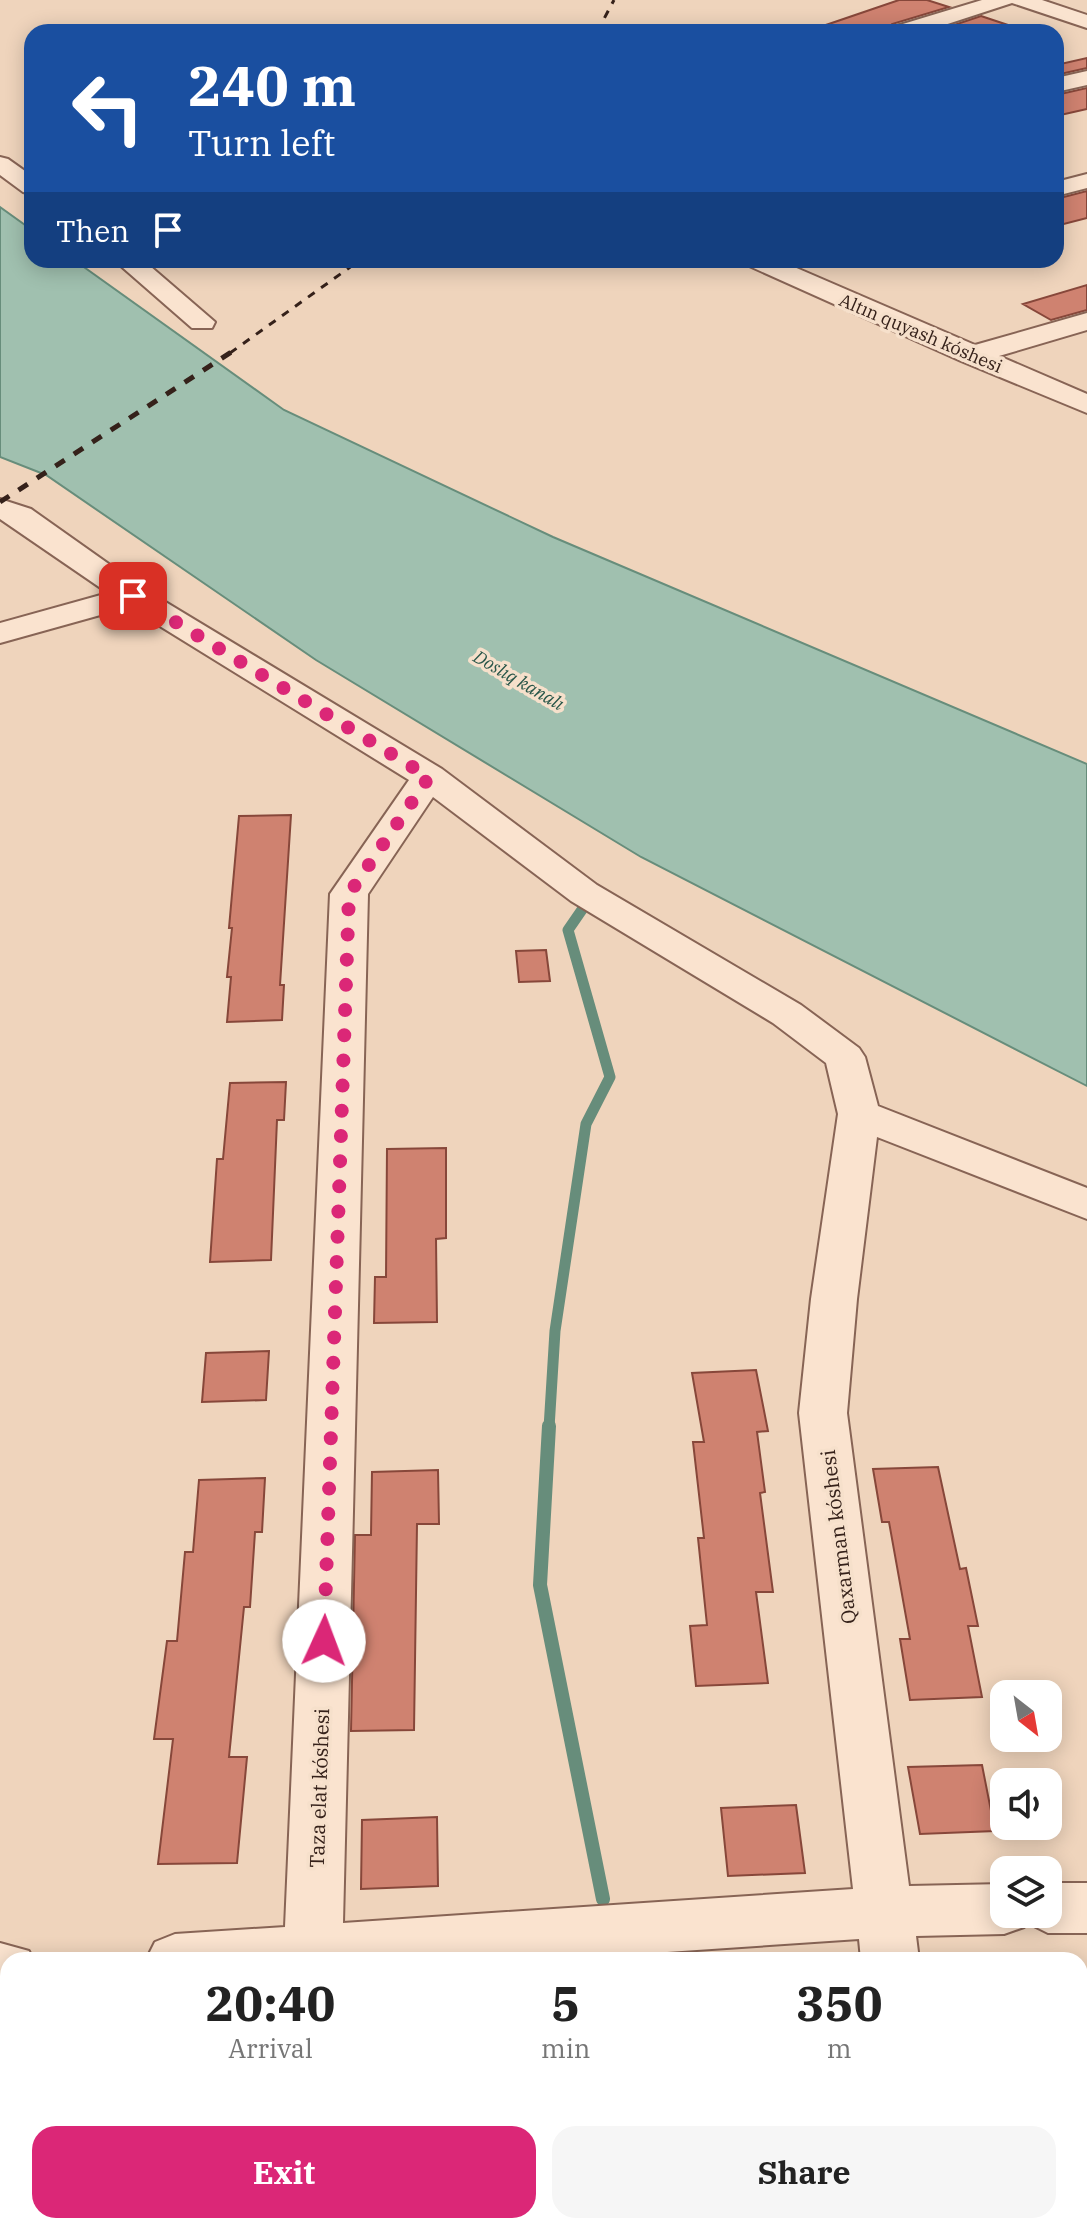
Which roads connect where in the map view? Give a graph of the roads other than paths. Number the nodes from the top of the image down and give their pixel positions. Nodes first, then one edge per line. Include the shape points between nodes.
1 (1004, 0) edge
2 (1021, 0) edge
3 (1087, 22) edge
4 (927, 24) edge
5 (1087, 78) edge
6 (1064, 83) edge
7 (0, 164) edge
8 (24, 181) edge
9 (1087, 181) edge
10 (1064, 187) edge
11 (137, 268) edge
12 (780, 268) edge
13 (1087, 321) edge
14 (202, 322) dead end
15 (971, 355) junction
16 (1087, 404) edge
17 (0, 508) edge
18 (133, 596) junction
19 (0, 633) edge
20 (429, 777) junction
21 (859, 1114) junction
22 (1087, 1204) edge
23 (1062, 1908) edge
24 (1087, 1908) edge
25 (990, 1912) edge
26 (887, 1936) edge
27 (314, 1952) edge
28 (429, 1952) edge

1 - 4 street
2 - 3 street
5 - 6 street
7 - 8 street
9 - 10 street
11 - 14 street
12 - 15 street, Altın quyash kóshesi
13 - 15 street
15 - 16 street, Altın quyash kóshesi
17 - 18 street via 20,516
18 - 19 street
18 - 20 street
20 - 21 street via 584,893 787,1014 845,1057
20 - 27 street, Taza elat kóshesi via 349,894
21 - 22 street
21 - 26 street, Qaxarman kóshesi via 823,1413
23 - 24 street
25 - 26 street
26 - 28 street

